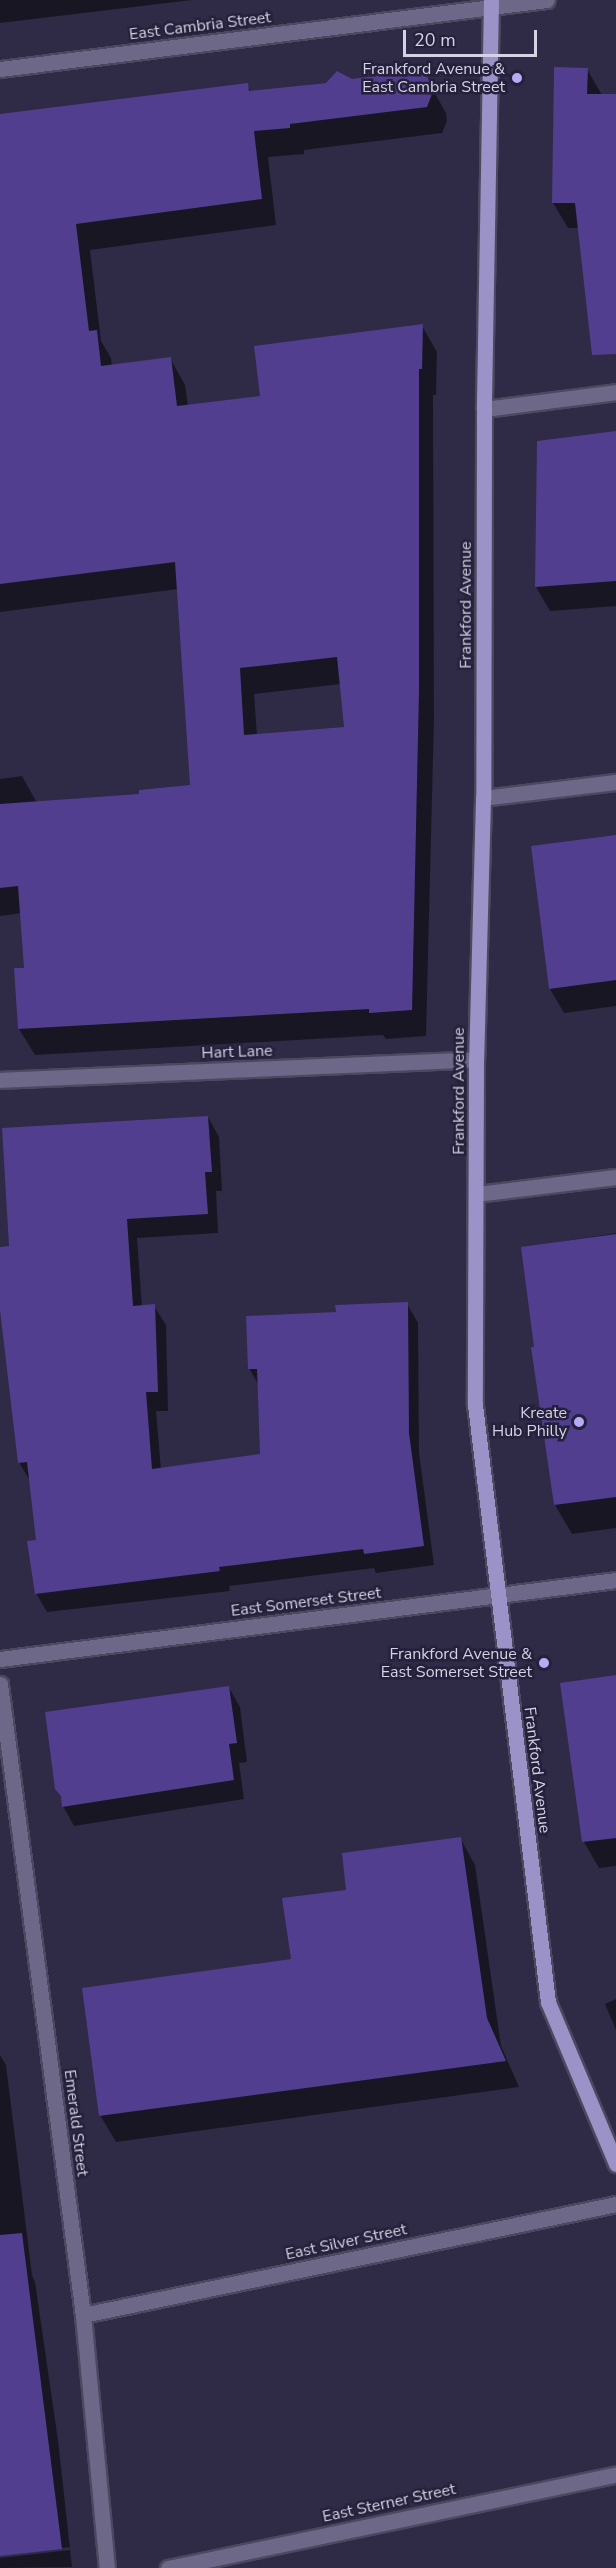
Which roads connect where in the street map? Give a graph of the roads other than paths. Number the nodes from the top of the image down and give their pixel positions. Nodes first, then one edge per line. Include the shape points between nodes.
1 (548, 0) edge
2 (491, 4) edge
3 (0, 69) edge
4 (616, 392) edge
5 (484, 409) junction
6 (616, 782) edge
7 (483, 798) junction
8 (476, 1059) junction
9 (0, 1080) edge
10 (616, 1177) edge
11 (477, 1194) junction
12 (616, 1580) edge
13 (497, 1595) junction
14 (0, 1659) edge
15 (0, 1684) edge
16 (616, 2164) edge
17 (616, 2204) edge
18 (83, 2315) junction
19 (616, 2474) edge
20 (107, 2568) edge
21 (168, 2568) edge

1 - 2 street, East Cambria Street
2 - 3 street, East Cambria Street
2 - 5 main road, Frankford Avenue
4 - 5 street
5 - 7 main road, Frankford Avenue
6 - 7 street
7 - 8 main road, Frankford Avenue
8 - 9 street, Hart Lane
8 - 11 main road, Frankford Avenue
10 - 11 street
11 - 13 main road, Frankford Avenue via 475,1405
12 - 13 street, East Somerset Street
13 - 14 street, East Somerset Street
13 - 16 main road, Frankford Avenue via 548,2002
15 - 18 street, Emerald Street
17 - 18 street, East Silver Street
18 - 20 street, Emerald Street
19 - 21 street, East Sterner Street

